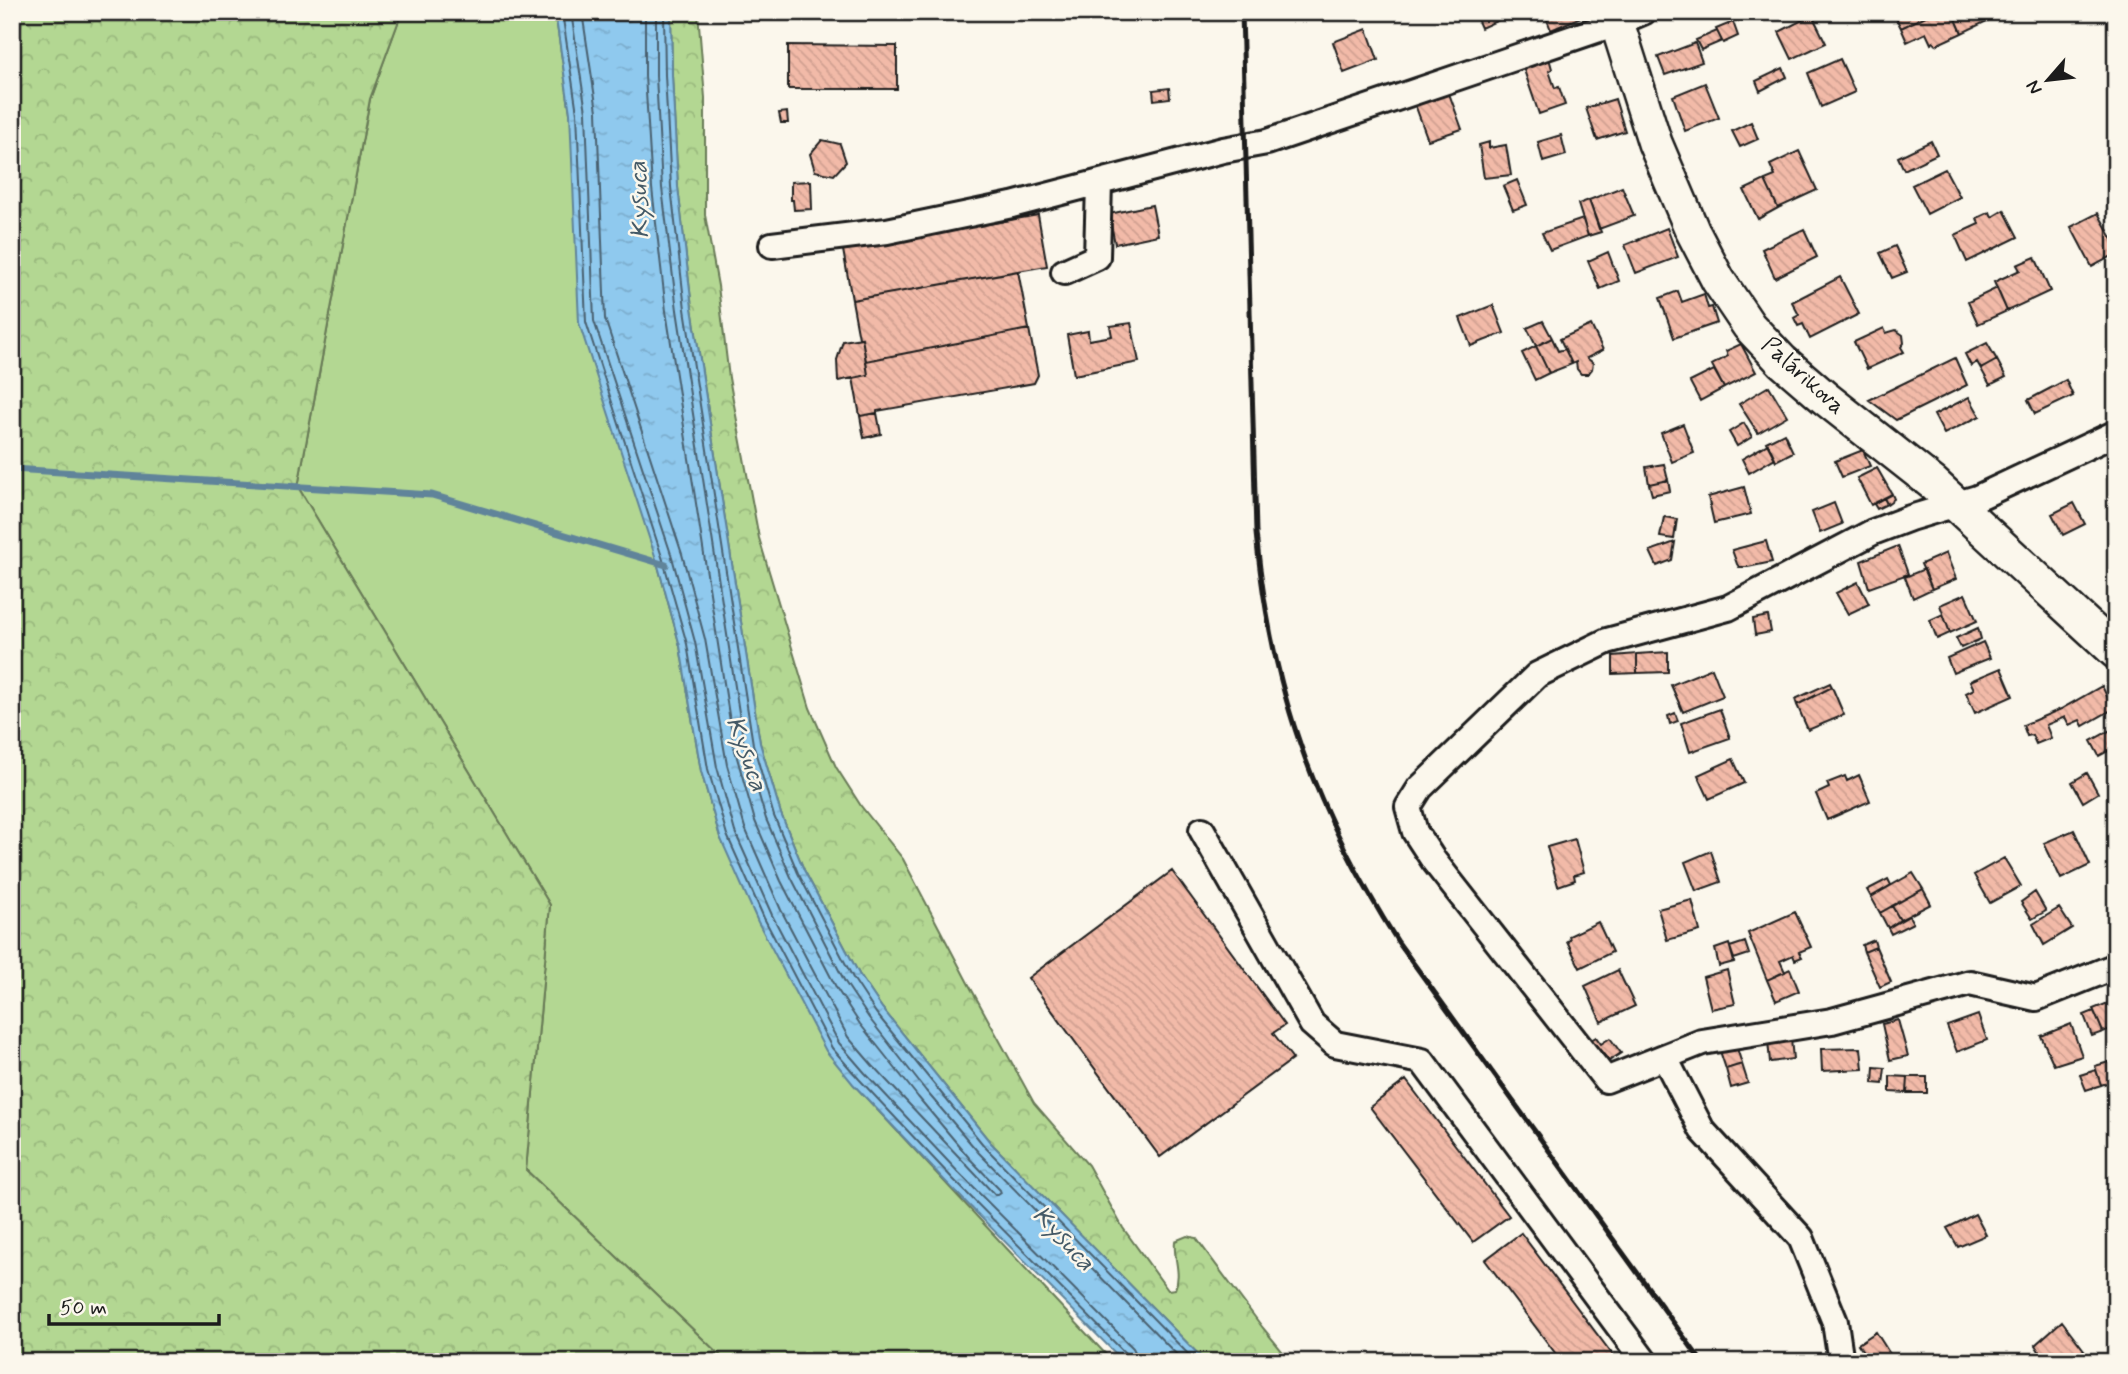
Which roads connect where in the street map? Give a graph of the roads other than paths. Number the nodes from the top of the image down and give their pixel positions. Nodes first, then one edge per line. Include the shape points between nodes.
1 (1625, 16) edge
2 (1099, 183) junction
3 (772, 245) dead end
4 (1064, 272) dead end
5 (2116, 433) edge
6 (1956, 506) junction
7 (2116, 652) edge
8 (1202, 830) dead end
9 (2116, 966) edge
10 (1665, 1058) junction
11 (1645, 1362) edge
12 (1841, 1362) edge

1 - 2 street via 1267,142
1 - 6 main road, Palárikova via 1655,143 1692,230 1749,326 1791,369
2 - 3 street via 887,231
2 - 4 street via 1097,257
5 - 6 street
6 - 7 main road, Palárikova
6 - 10 street via 1874,532 1728,608 1607,641 1537,676 1420,788 1408,807 1415,832 1434,861 1606,1080
8 - 11 street via 1312,1024 1335,1044 1422,1061
9 - 10 street via 2036,998 1970,983 1832,1021 1702,1042
10 - 12 street via 1702,1130 1801,1238 1835,1322

